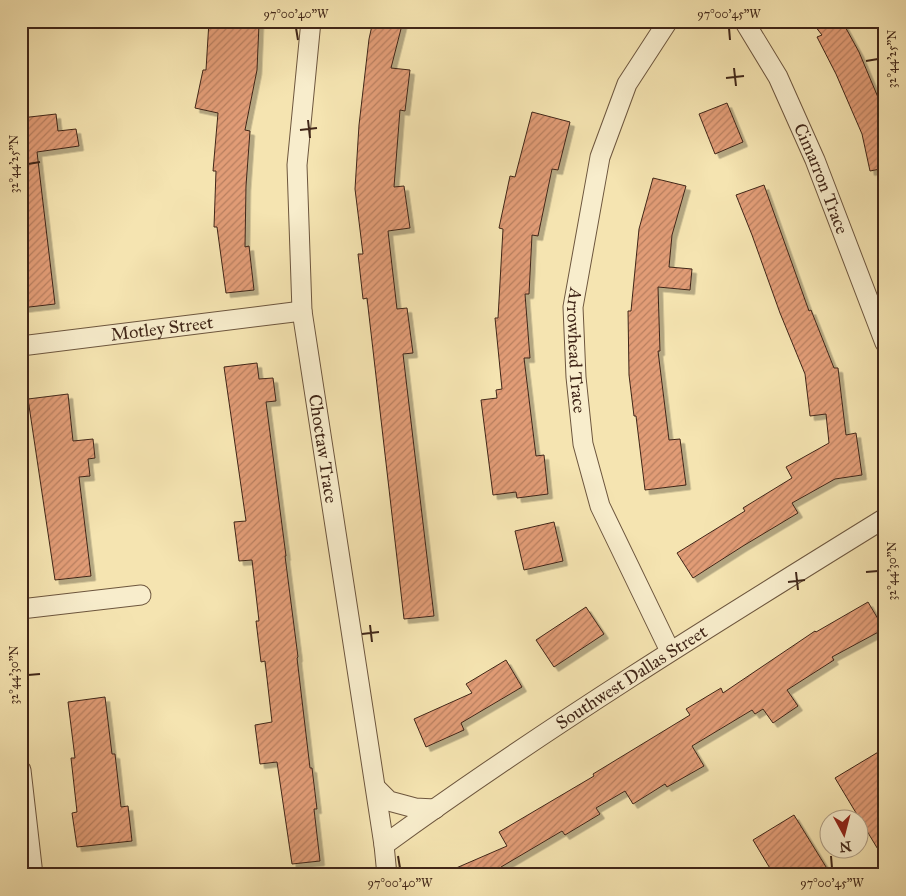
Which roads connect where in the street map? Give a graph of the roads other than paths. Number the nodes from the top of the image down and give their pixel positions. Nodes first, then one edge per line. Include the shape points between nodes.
1 (311, 21) edge
2 (668, 21) edge
3 (744, 21) edge
4 (302, 311) junction
5 (885, 343) edge
6 (21, 346) edge
7 (885, 518) edge
8 (142, 595) dead end
9 (21, 609) edge
10 (670, 651) junction
11 (21, 770) edge
12 (376, 788) junction
13 (434, 809) junction
14 (384, 845) junction
15 (33, 875) edge
16 (387, 875) edge

1 - 4 street, Choctaw Trace via 297,164
2 - 10 street, Arrowhead Trace via 627,84 600,157 573,307 583,444 600,506
3 - 5 street, Cimarron Trace via 778,78 815,160
4 - 6 street, Motley Street
4 - 12 street, Choctaw Trace
7 - 10 street, Southwest Dallas Street
8 - 9 street
10 - 13 street, Southwest Dallas Street
11 - 15 street
12 - 13 street via 389,801
12 - 14 street, Choctaw Trace
13 - 14 street, Southwest Dallas Street
14 - 16 street, Choctaw Trace

